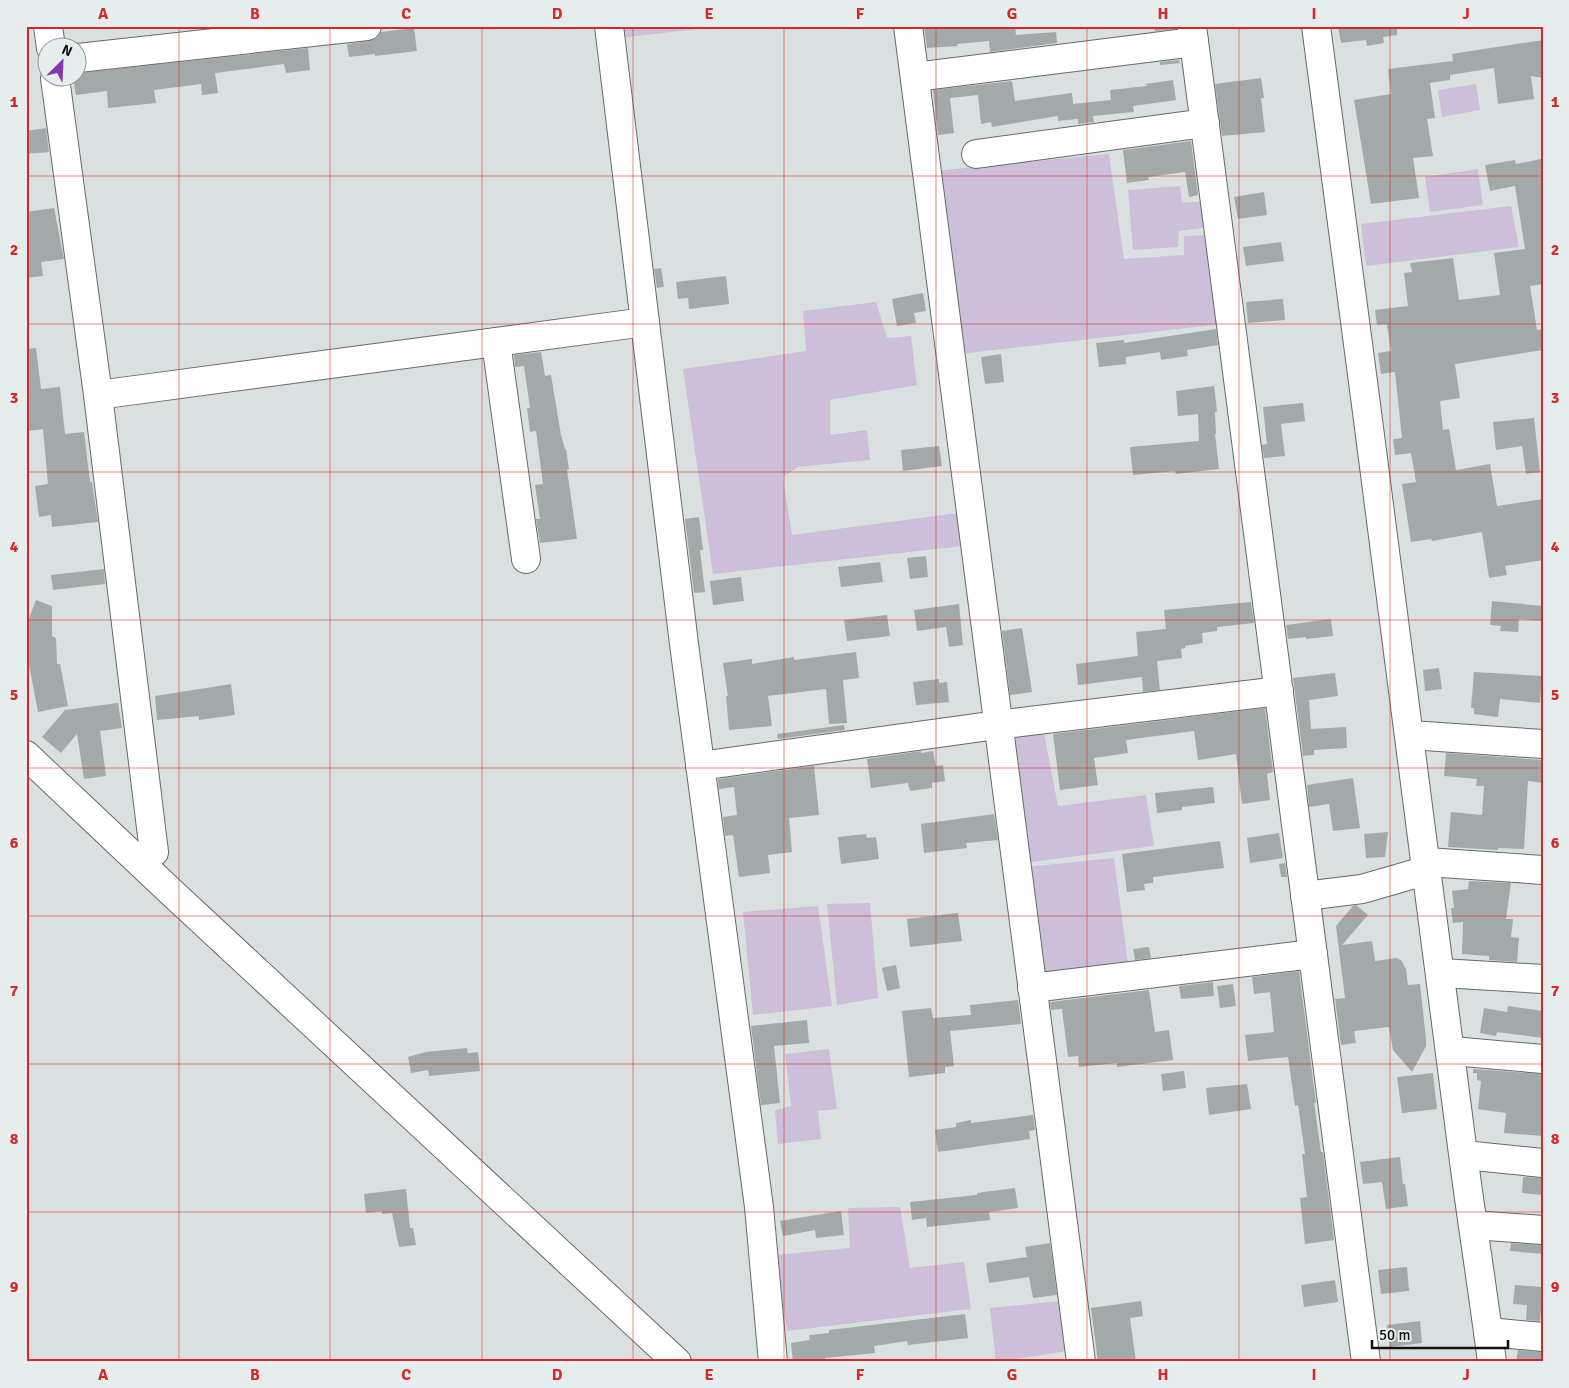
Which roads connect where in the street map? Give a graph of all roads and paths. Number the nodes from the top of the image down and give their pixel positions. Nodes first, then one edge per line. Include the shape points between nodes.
1 (367, 26) edge
2 (609, 26) edge
3 (908, 26) edge
4 (1316, 26) edge
5 (1194, 34) edge
6 (88, 57) edge
7 (915, 77) junction
8 (56, 88) edge
9 (1205, 123) junction
10 (976, 154) dead end
11 (645, 322) junction
12 (496, 342) junction
13 (98, 395) junction
14 (526, 559) dead end
15 (1279, 691) junction
16 (997, 725) junction
17 (1410, 735) junction
18 (1543, 744) edge
19 (26, 755) edge
20 (700, 766) junction
21 (142, 863) junction
22 (1428, 866) junction
23 (1543, 870) edge
24 (1305, 896) junction
25 (1313, 954) junction
26 (1441, 973) junction
27 (1543, 979) edge
28 (1032, 988) junction
29 (1452, 1051) junction
30 (1543, 1059) edge
31 (1464, 1155) junction
32 (1543, 1163) edge
33 (1473, 1225) junction
34 (1543, 1230) edge
35 (1488, 1332) junction
36 (1543, 1338) edge
37 (677, 1362) edge
38 (773, 1362) edge
39 (1081, 1362) edge
40 (1366, 1362) edge
41 (1492, 1362) edge

1 - 6 street
2 - 11 street
3 - 7 street
4 - 17 street
5 - 7 street
5 - 9 street
7 - 16 street
8 - 13 street
9 - 10 street
9 - 15 street
11 - 12 street
11 - 20 street
12 - 13 street
12 - 14 street
13 - 21 street via 154,852
15 - 16 street
15 - 24 street
16 - 20 street
16 - 28 street
17 - 18 street
17 - 22 street
19 - 21 street
20 - 38 street via 759,1207
21 - 37 street
22 - 23 street
22 - 24 street via 1362,889
22 - 26 street
24 - 25 street
25 - 28 street
25 - 40 street
26 - 27 street
26 - 29 street
28 - 39 street
29 - 30 street
29 - 31 street
31 - 32 street
31 - 33 street
33 - 34 street
33 - 35 street
35 - 36 street
35 - 41 street

